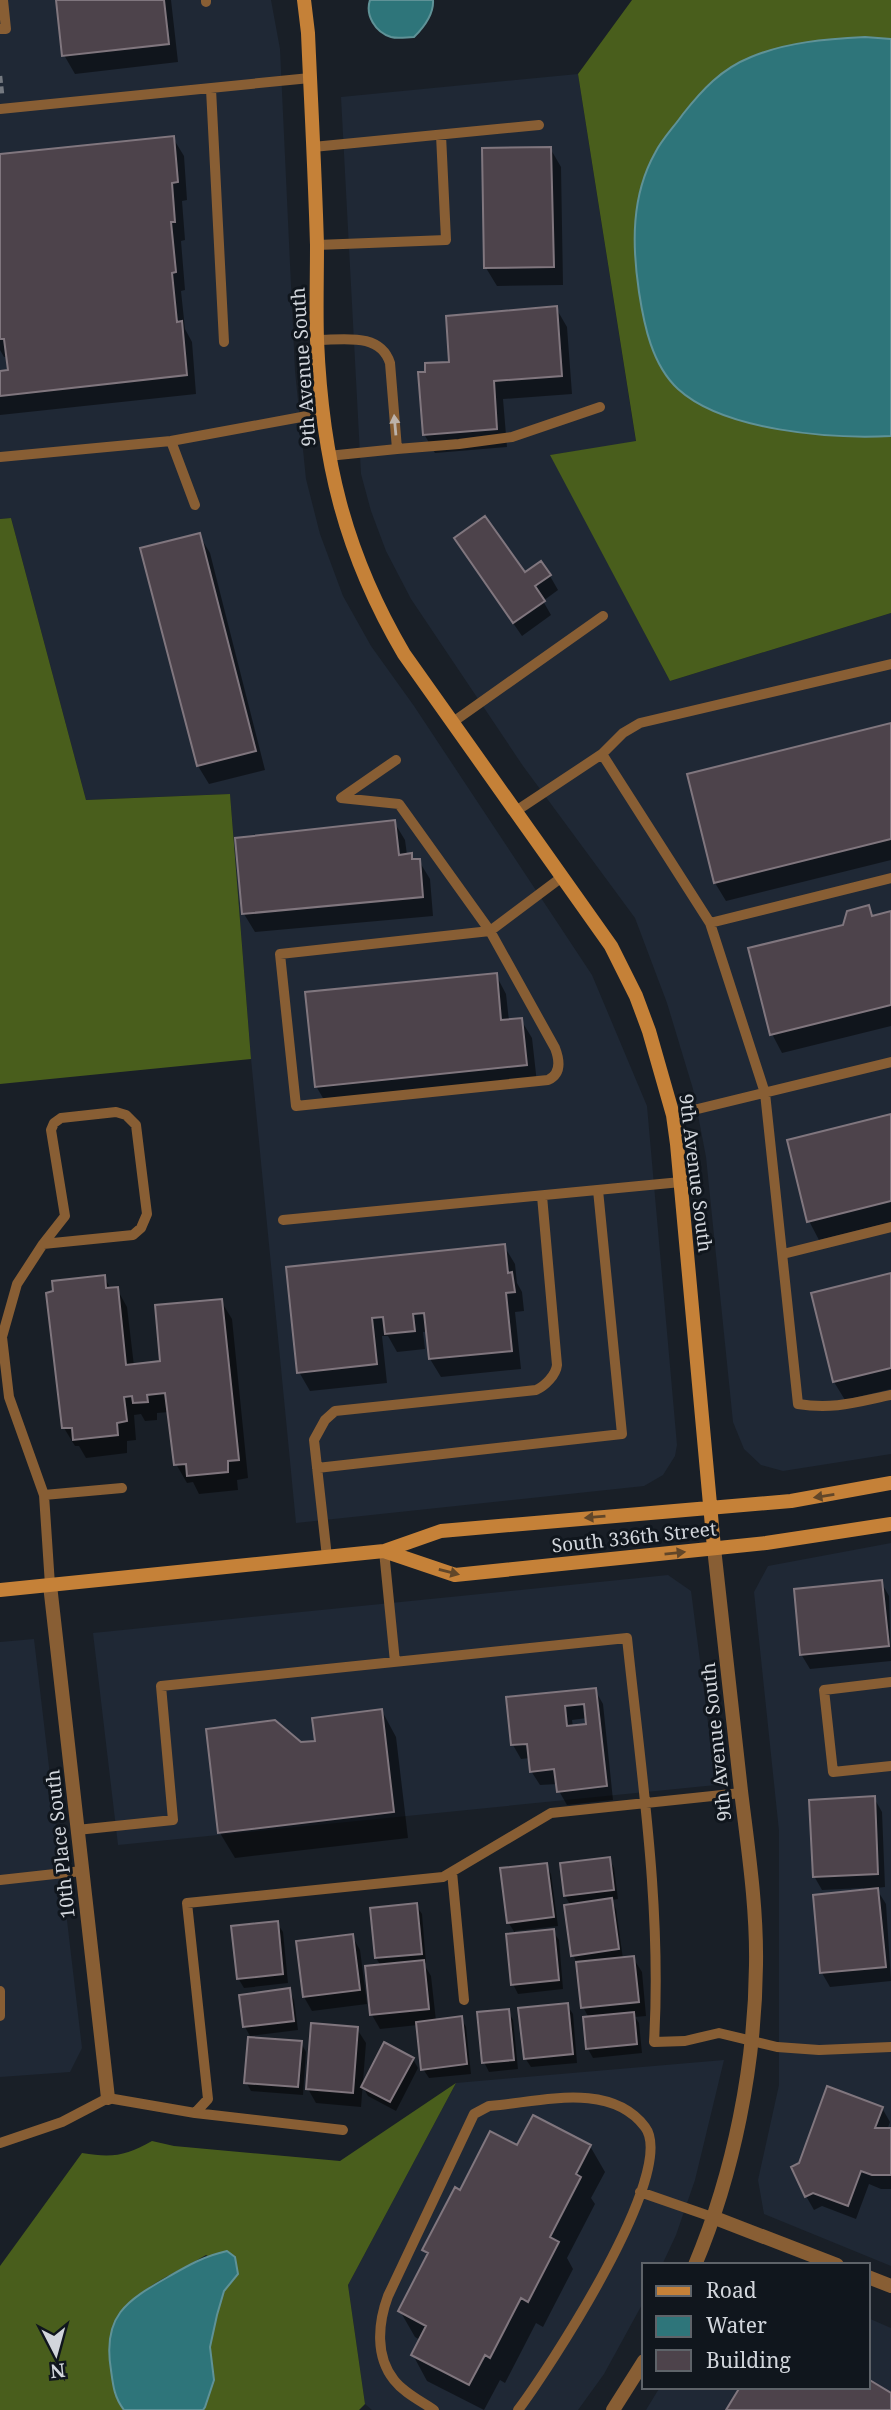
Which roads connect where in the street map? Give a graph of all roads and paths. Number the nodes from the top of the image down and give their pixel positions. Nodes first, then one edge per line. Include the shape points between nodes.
1 (3, 0) edge
2 (304, 0) edge
3 (0, 29) edge
4 (310, 78) junction
5 (211, 89) junction
6 (0, 109) edge
7 (539, 125) dead end
8 (441, 135) junction
9 (313, 147) junction
10 (317, 245) junction
11 (317, 340) junction
12 (224, 342) dead end
13 (600, 407) dead end
14 (323, 413) junction
15 (172, 441) junction
16 (397, 449) junction
17 (328, 456) junction
18 (0, 457) edge
19 (195, 505) dead end
20 (603, 616) dead end
21 (891, 664) edge
22 (453, 722) junction
23 (602, 754) junction
24 (397, 760) dead end
25 (516, 811) junction
26 (562, 877) junction
27 (891, 878) edge
28 (710, 923) junction
29 (490, 932) junction
30 (891, 1062) edge
31 (765, 1093) junction
32 (673, 1115) junction
33 (681, 1182) junction
34 (598, 1190) junction
35 (542, 1196) junction
36 (283, 1220) dead end
37 (891, 1227) edge
38 (43, 1244) junction
39 (783, 1254) junction
40 (891, 1395) edge
41 (317, 1468) junction
42 (891, 1483) edge
43 (122, 1488) dead end
44 (44, 1495) junction
45 (711, 1506) junction
46 (891, 1524) edge
47 (714, 1549) junction
48 (384, 1551) junction
49 (327, 1557) junction
50 (50, 1585) junction
51 (0, 1590) edge
52 (395, 1662) junction
53 (891, 1682) edge
54 (891, 1766) edge
55 (741, 1793) junction
56 (644, 1803) junction
57 (77, 1830) junction
58 (82, 1871) junction
59 (452, 1872) junction
60 (0, 1880) edge
61 (0, 1991) edge
62 (464, 2000) dead end
63 (0, 2016) edge
64 (752, 2042) junction
65 (891, 2047) edge
66 (108, 2098) junction
67 (195, 2113) junction
68 (343, 2130) dead end
69 (0, 2143) edge
70 (640, 2192) junction
71 (715, 2218) junction
72 (696, 2263) edge
73 (832, 2263) edge
74 (870, 2278) edge
75 (891, 2286) edge
76 (642, 2364) edge
77 (433, 2410) edge
78 (518, 2410) edge
79 (613, 2410) edge

1 - 3 lane via 6,29
2 - 4 street, 9th Avenue South
4 - 5 lane
4 - 9 street, 9th Avenue South
5 - 6 lane
5 - 12 lane
7 - 8 lane
8 - 9 lane
8 - 10 lane via 446,240
9 - 10 street, 9th Avenue South
10 - 11 street, 9th Avenue South
11 - 14 street, 9th Avenue South
16 -> 11 lane via 386,352 360,339
13 - 16 lane via 512,437
14 - 15 lane
14 - 17 street, 9th Avenue South
15 - 18 lane
15 - 19 lane
16 - 17 lane
17 - 22 street, 9th Avenue South via 348,537 371,594 404,654
20 - 22 lane
21 - 23 lane via 640,723
22 - 25 street, 9th Avenue South
23 - 25 lane
23 - 28 lane
24 - 29 lane via 341,798 399,803
25 - 26 street, 9th Avenue South
26 - 29 lane
26 - 32 street, 9th Avenue South via 605,937 636,996
27 - 28 lane
28 - 31 lane
29 - 29 lane via 555,1048 559,1069 554,1077 296,1106 280,954
30 - 31 lane
31 - 32 lane
31 - 39 lane
32 - 33 street, 9th Avenue South
33 - 34 lane
33 - 45 street, 9th Avenue South
34 - 35 lane
34 - 41 lane via 622,1434
35 - 36 lane
35 - 41 lane via 556,1371 536,1390 335,1411 314,1440
37 - 39 lane
38 - 38 lane via 133,1235 141,1228 147,1213 136,1125 126,1115 116,1112 54,1122 51,1130 65,1216
38 - 44 lane via 17,1283 2,1337 9,1396
39 - 40 lane via 798,1404 820,1408
41 - 49 lane
42 -> 45 street, South 336th Street via 791,1501
43 - 44 lane
44 - 50 lane
45 - 47 street, 9th Avenue South
45 -> 48 street, South 336th Street via 442,1531
46 - 47 street, South 336th Street
48 -> 47 street, South 336th Street via 455,1575
47 - 55 street, 9th Avenue South
48 - 49 street, South 336th Street
48 - 52 lane
49 - 50 street, South 336th Street
50 - 51 street, South 336th Street
50 - 57 street, 10th Place South
52 - 56 lane via 627,1638
52 - 57 lane via 161,1686 173,1820
53 - 54 lane via 824,1690 833,1772
55 - 56 lane
55 - 64 street, 9th Avenue South via 756,1933
56 - 59 lane via 551,1813
56 - 64 lane via 655,1924 654,2042 719,2033
57 - 58 street, 10th Place South
58 - 60 lane
58 - 66 street, 10th Place South
59 - 62 lane
59 - 67 lane via 443,1877 187,1903 208,2099
61 - 63 lane
64 - 65 lane via 819,2050
64 - 71 street, 9th Avenue South
66 - 67 lane
66 - 69 lane via 62,2122
67 - 68 lane
70 - 71 lane
70 - 77 lane via 649,2164 648,2130 615,2105 575,2098 489,2106 474,2114 387,2296 380,2322 381,2346 393,2379
70 - 78 lane via 593,2295
71 - 72 street, 9th Avenue South
71 - 73 street
74 - 75 street
76 - 79 street

